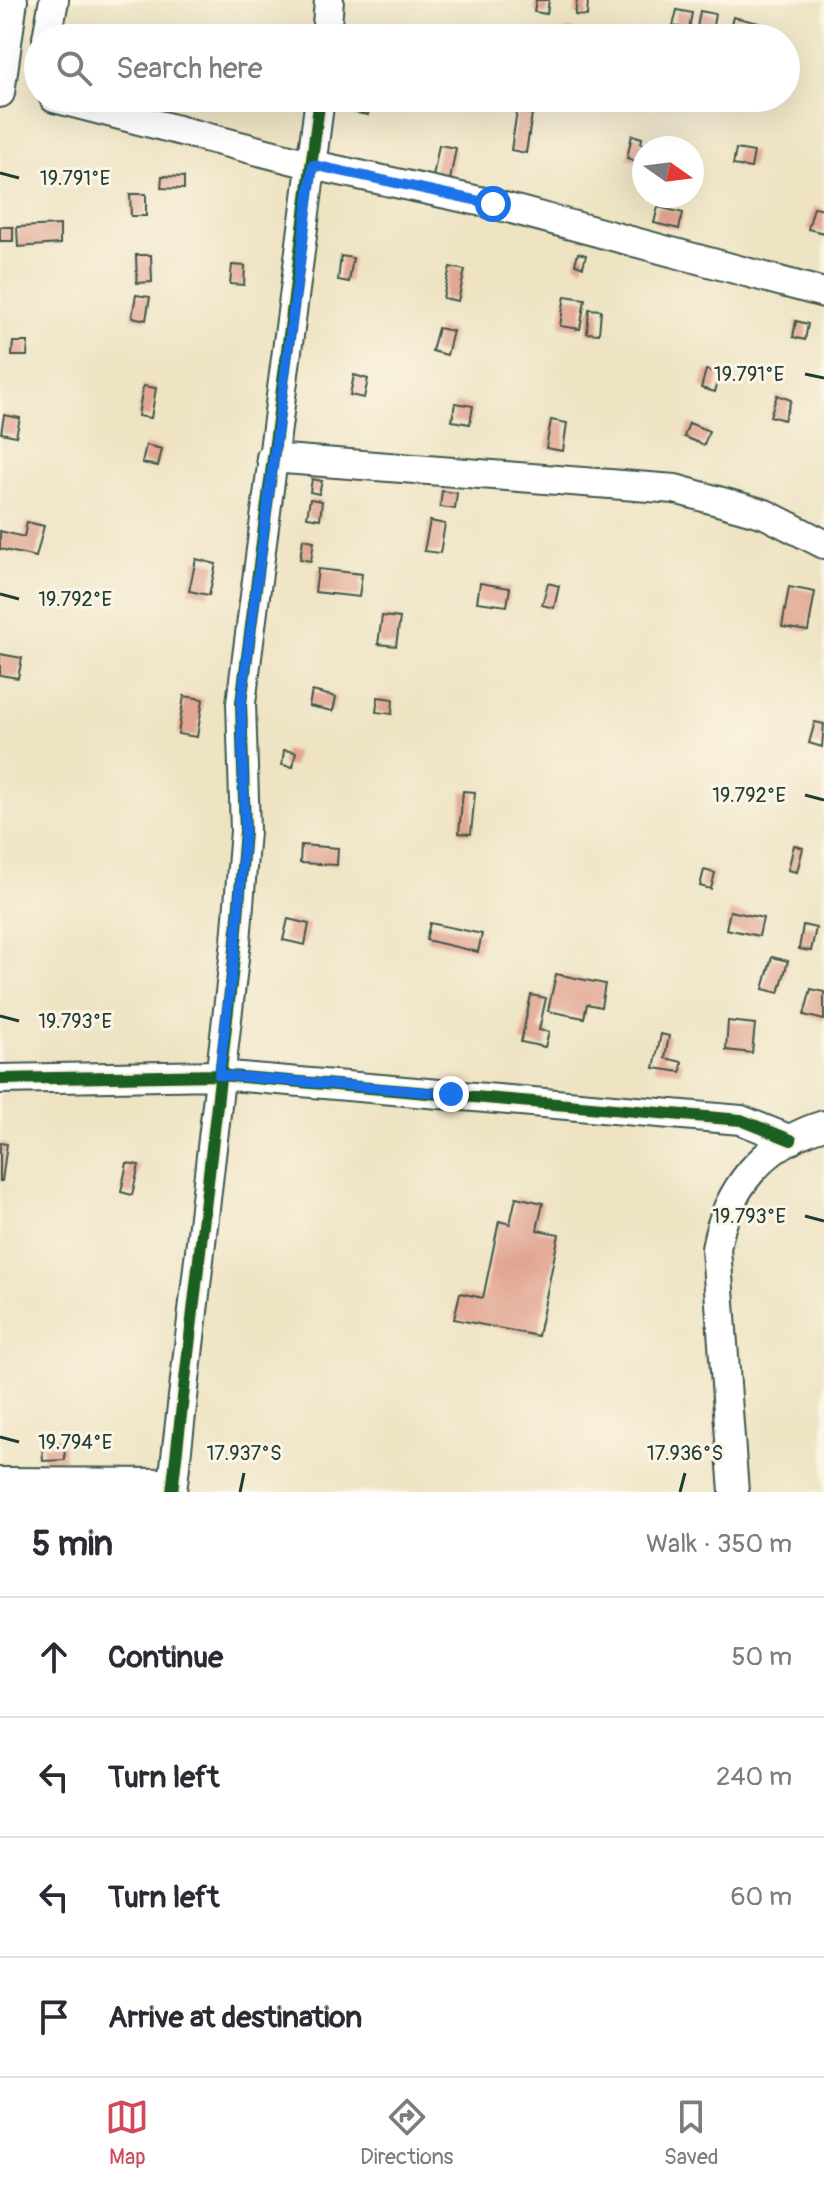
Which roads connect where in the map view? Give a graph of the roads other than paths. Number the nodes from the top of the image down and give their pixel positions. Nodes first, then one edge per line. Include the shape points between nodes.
1 (13, 0) edge
2 (54, 0) edge
3 (329, 0) edge
4 (50, 24) edge
5 (327, 24) edge
6 (0, 93) edge
7 (108, 112) edge
8 (319, 112) edge
9 (313, 165) junction
10 (824, 293) edge
11 (271, 458) junction
12 (824, 544) edge
13 (219, 1075) junction
14 (0, 1079) edge
15 (824, 1125) edge
16 (791, 1140) junction
17 (0, 1482) edge
18 (172, 1488) edge
19 (734, 1492) edge

1 - 6 street
2 - 4 street
3 - 5 street
7 - 9 street
8 - 9 street
9 - 10 street via 493,204
9 - 11 street
11 - 12 street via 675,489 765,514
11 - 13 street via 241,703 245,831
13 - 14 street
13 - 16 street via 741,1120
13 - 18 street
15 - 16 street
16 - 19 street via 755,1164 740,1183 720,1225 716,1249
17 - 18 street

